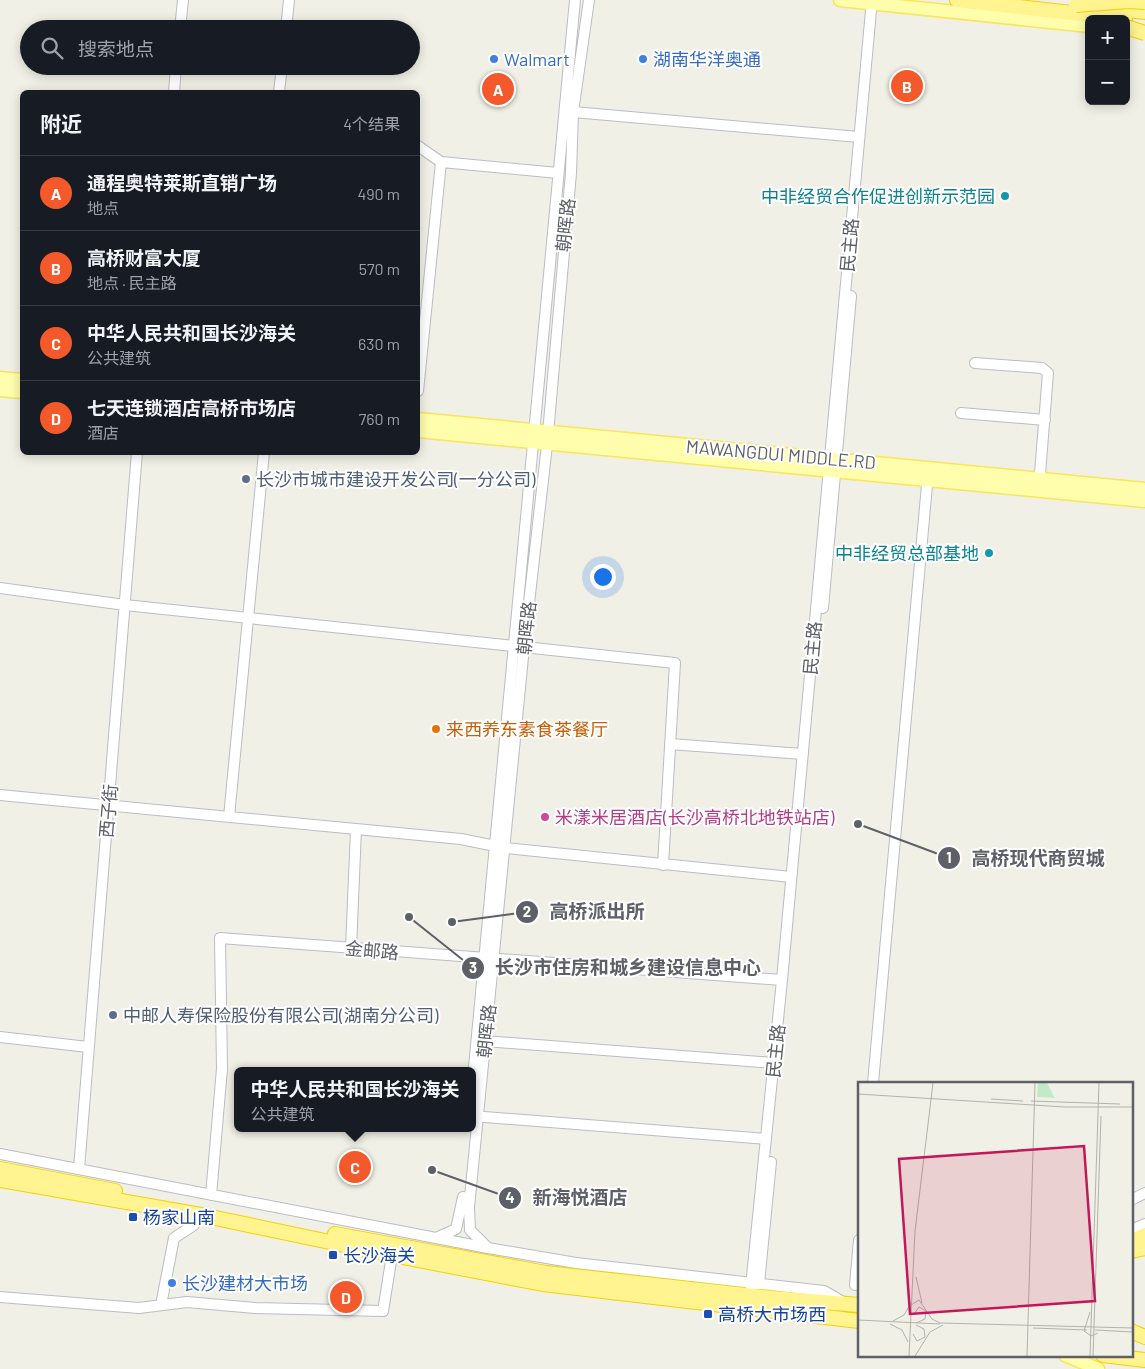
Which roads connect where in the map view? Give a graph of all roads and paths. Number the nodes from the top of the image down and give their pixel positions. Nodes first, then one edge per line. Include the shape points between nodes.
1 (183, 0) edge
2 (289, 0) edge
3 (575, 0) edge
4 (589, 0) edge
5 (840, 0) edge
6 (957, 0) edge
7 (1036, 0) edge
8 (875, 2) edge
9 (1145, 2) edge
10 (1075, 9) junction
11 (1145, 12) edge
12 (1087, 15) edge
13 (1105, 15) edge
14 (181, 20) edge
15 (287, 20) edge
16 (1130, 20) edge
17 (1145, 21) edge
18 (1085, 26) edge
19 (1130, 30) edge
20 (1145, 32) edge
21 (175, 75) edge
22 (281, 75) edge
23 (174, 90) edge
24 (279, 90) edge
25 (574, 112) junction
26 (859, 137) junction
27 (420, 147) edge
28 (441, 162) junction
29 (558, 173) junction
30 (975, 363) dead end
31 (420, 371) edge
32 (0, 378) edge
33 (20, 380) edge
34 (0, 390) edge
35 (20, 392) edge
36 (961, 413) dead end
37 (420, 419) edge
38 (1046, 420) junction
39 (420, 431) edge
40 (541, 437) junction
41 (137, 455) edge
42 (264, 455) edge
43 (832, 465) junction
44 (928, 474) junction
45 (1040, 484) junction
46 (1145, 489) edge
47 (1145, 501) edge
48 (0, 588) edge
49 (125, 605) junction
50 (249, 616) junction
51 (519, 646) junction
52 (670, 744) junction
53 (803, 754) junction
54 (0, 795) edge
55 (108, 805) junction
56 (229, 817) junction
57 (356, 829) junction
58 (494, 844) junction
59 (505, 848) junction
60 (663, 865) junction
61 (792, 877) junction
62 (351, 948) junction
63 (490, 959) junction
64 (782, 980) junction
65 (0, 1037) edge
66 (485, 1041) junction
67 (88, 1047) junction
68 (774, 1063) junction
69 (475, 1067) edge
70 (873, 1082) edge
71 (476, 1108) edge
72 (476, 1116) edge
73 (469, 1132) edge
74 (474, 1132) edge
75 (766, 1139) junction
76 (0, 1154) edge
77 (0, 1169) edge
78 (79, 1169) junction
79 (0, 1180) edge
80 (1145, 1193) edge
81 (211, 1195) junction
82 (1132, 1200) edge
83 (1145, 1224) edge
84 (194, 1225) dead end
85 (1132, 1230) edge
86 (1145, 1235) edge
87 (436, 1238) junction
88 (1132, 1242) edge
89 (488, 1248) junction
90 (1145, 1248) edge
91 (1132, 1251) edge
92 (392, 1255) junction
93 (858, 1264) edge
94 (857, 1285) edge
95 (754, 1287) junction
96 (0, 1297) edge
97 (854, 1304) edge
98 (161, 1305) junction
99 (858, 1321) edge
100 (1132, 1332) edge
101 (1132, 1337) edge
102 (1145, 1338) edge
103 (1067, 1356) edge
104 (1111, 1356) edge
105 (1145, 1360) edge
106 (1098, 1369) edge

1 - 14 street
2 - 15 street
3 - 29 street, 朝晖路
4 - 25 street, 朝晖路
5 - 8 main road
6 - 10 highway
7 - 10 highway
8 - 18 main road
8 - 26 street, 民主路
8 - 43 street, 民主路
9 - 10 highway, bridge via 1129,1
10 - 11 highway, bridge
10 - 12 highway
10 - 13 highway
16 - 17 highway
19 - 20 highway, bridge
21 - 23 street
22 - 24 street
25 - 26 street
25 - 40 street, 朝晖路
26 - 43 street, 民主路
27 - 28 street
28 - 29 street
28 - 31 street
29 - 40 street, 朝晖路
30 - 38 street via 1046,370 1049,379
32 - 33 main road
34 - 35 main road
36 - 38 street
37 - 40 main road, MAWANGDUI MIDDLE.RD
38 - 45 street
39 - 40 main road, MAWANGDUI MIDDLE.RD
40 - 43 main road, MAWANGDUI MIDDLE.RD
40 - 51 street, 朝晖路
41 - 49 street, 西子街
42 - 50 street
43 - 44 main road, MAWANGDUI MIDDLE.RD
43 - 53 street, 民主路
43 - 95 street, 民主路
44 - 45 main road, MAWANGDUI MIDDLE.RD
44 - 70 street
45 - 46 main road, MAWANGDUI MIDDLE.RD
45 - 47 main road, MAWANGDUI MIDDLE.RD
48 - 49 street
49 - 50 street
49 - 55 street, 西子街
50 - 51 street
50 - 56 street
51 - 52 street via 675,663
51 - 58 street, 朝晖路
51 - 59 street, 朝晖路
52 - 53 street
52 - 60 street
53 - 61 street, 民主路
54 - 55 street
55 - 56 street
55 - 67 street, 西子街
56 - 57 street
57 - 58 street
57 - 62 street
58 - 59 street
58 - 63 street, 朝晖路
59 - 60 street
59 - 63 street, 朝晖路
60 - 61 street
61 - 64 street, 民主路
62 - 63 street, 金邮路
62 - 81 street, 金邮路 via 220,938 222,1069
63 - 64 street, 金邮路
63 - 66 street, 朝晖路
63 - 69 street, 朝晖路
64 - 68 street, 民主路
65 - 67 street
66 - 68 street
66 - 71 street, 朝晖路
67 - 78 street, 西子街
68 - 75 street, 民主路
72 - 75 street
73 - 87 street via 462,1209 456,1229
74 - 89 street, 朝晖路 via 468,1207 470,1230
75 - 95 street, 民主路
76 - 78 street
77 - 95 highway via 546,1272
78 - 81 street
79 - 92 highway via 202,1215
80 - 82 street
81 - 87 street
83 - 85 street
84 - 98 street via 174,1238
86 - 88 highway
87 - 89 street
89 - 95 street
90 - 91 highway
92 - 98 street via 383,1311 255,1308 187,1302
92 - 99 highway via 544,1284
93 - 94 street
94 - 97 street
95 - 97 highway
96 - 98 street via 139,1308
100 - 102 highway
101 - 102 highway
103 - 106 main road
104 - 105 highway

